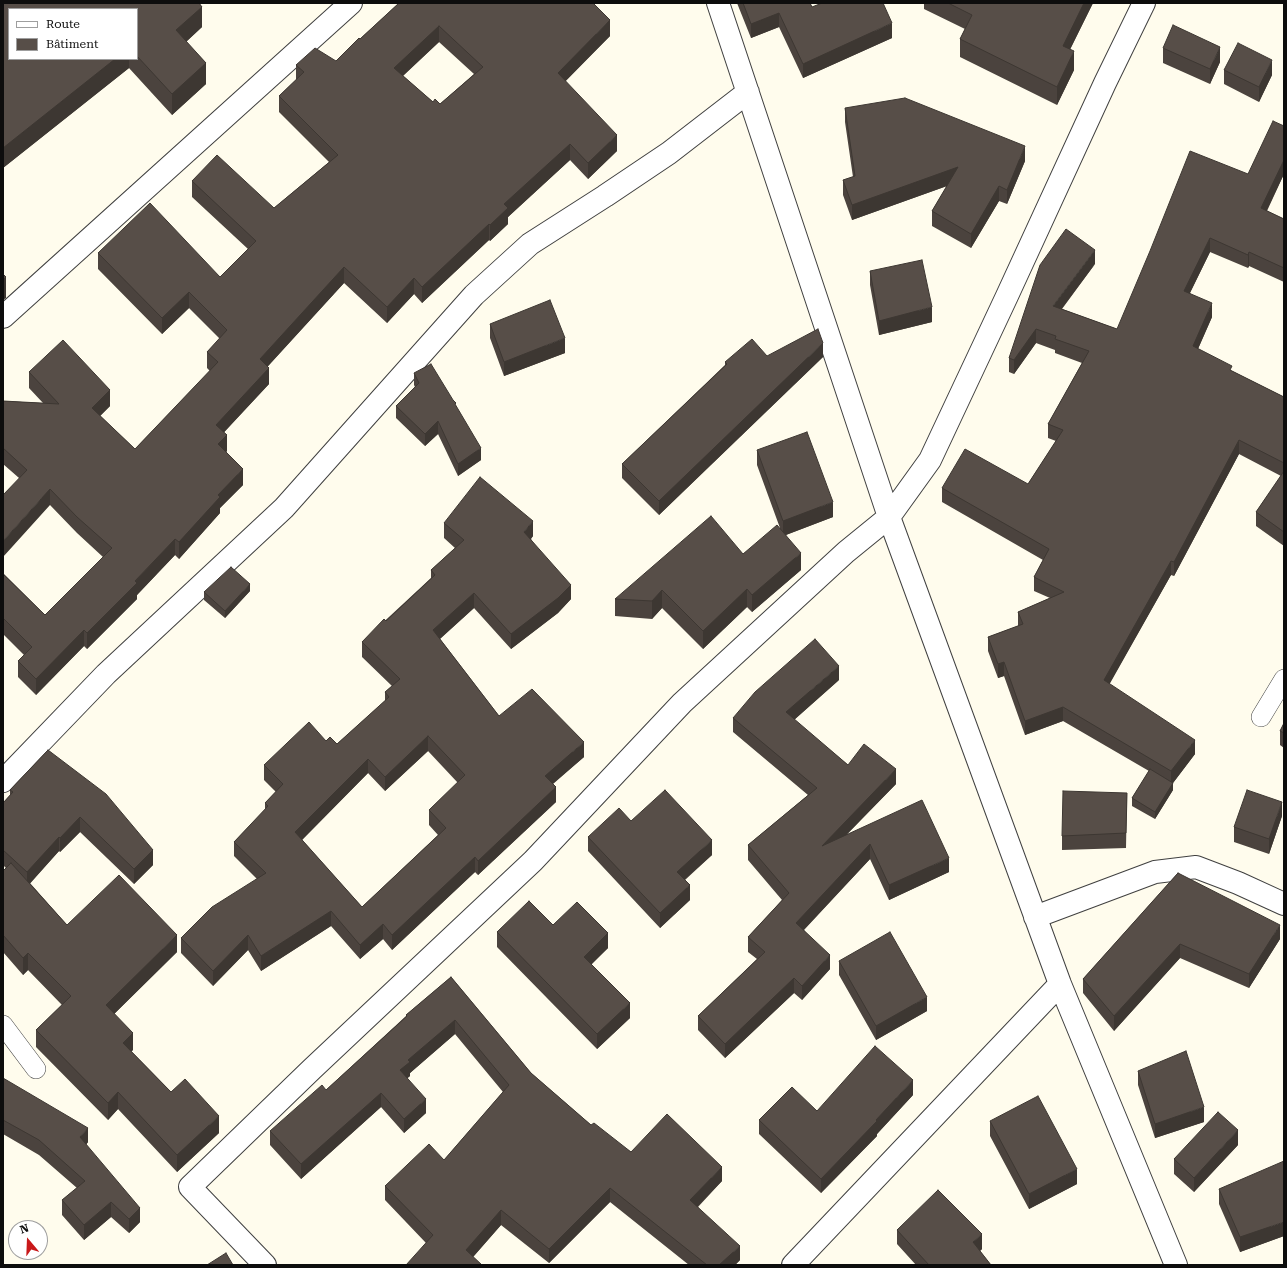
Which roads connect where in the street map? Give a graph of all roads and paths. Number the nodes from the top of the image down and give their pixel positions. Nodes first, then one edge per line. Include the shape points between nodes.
1 (351, 3) edge
2 (718, 3) edge
3 (1141, 4) edge
4 (748, 92) junction
5 (3, 317) edge
6 (889, 517) junction
7 (1284, 679) edge
8 (1261, 718) dead end
9 (3, 781) edge
10 (1284, 904) edge
11 (1036, 917) junction
12 (1060, 984) junction
13 (3, 1024) edge
14 (36, 1069) dead end
15 (265, 1265) edge
16 (794, 1265) edge
17 (1176, 1265) edge

1 - 5 street
2 - 4 street
3 - 6 street via 930,460
4 - 6 street
4 - 9 street via 669,153 530,244 474,294 284,508 106,674
6 - 11 street
6 - 15 street via 846,552 682,703 533,861 190,1187
7 - 8 lane
10 - 11 street via 1196,867 1155,872
11 - 12 street
12 - 16 street
12 - 17 street
13 - 14 lane

